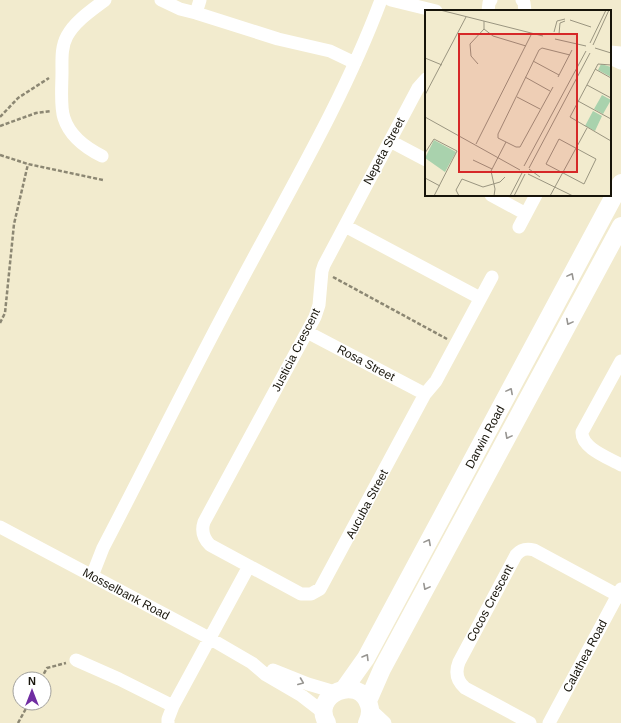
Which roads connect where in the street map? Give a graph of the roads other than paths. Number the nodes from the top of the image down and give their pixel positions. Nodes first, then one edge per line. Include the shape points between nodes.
1 (104, 0) edge
2 (161, 0) edge
3 (200, 0) edge
4 (381, 0) edge
5 (392, 0) edge
6 (491, 0) edge
7 (432, 10) edge
8 (488, 10) edge
9 (196, 13) junction
10 (611, 52) edge
11 (621, 53) edge
12 (611, 58) edge
13 (355, 63) junction
14 (621, 63) edge
15 (425, 80) edge
16 (390, 141) junction
17 (102, 156) dead end
18 (425, 159) edge
19 (621, 183) edge
20 (493, 196) edge
21 (535, 196) edge
22 (526, 214) junction
23 (345, 226) junction
24 (621, 226) edge
25 (519, 227) dead end
26 (492, 277) dead end
27 (480, 298) junction
28 (307, 332) junction
29 (621, 360) edge
30 (425, 394) junction
31 (621, 465) edge
32 (0, 527) edge
33 (249, 566) junction
34 (92, 576) junction
35 (620, 594) edge
36 (209, 638) junction
37 (76, 660) road end
38 (252, 663) junction
39 (340, 690) junction
40 (173, 706) junction
41 (368, 711) edge
42 (325, 718) edge
43 (168, 723) edge
44 (385, 723) edge
45 (530, 723) edge
46 (549, 723) edge

1 - 17 street via 73,28 62,51 64,118 81,144
2 - 9 street
3 - 9 street
4 - 13 street
5 - 7 street
6 - 8 street
9 - 13 street via 278,39 330,51
10 - 11 street
12 - 14 street
13 - 34 street via 329,118 103,548
15 - 16 street, Nepeta Street via 418,88
16 - 18 street
16 - 23 street, Nepeta Street
39 -> 19 street, Darwin Road via 366,658
20 - 22 street
21 - 22 street
22 - 25 street
23 - 27 street
23 - 28 street, Justicia Crescent via 322,271 319,306
24 -> 41 street, Darwin Road via 386,662
26 - 27 street, Aucuba Street
27 - 30 street, Aucuba Street via 436,381
28 - 30 street, Rosa Street
28 - 33 street, Justicia Crescent via 202,526 204,538 210,545
29 - 31 street via 582,432 583,441 589,447
30 - 33 street, Aucuba Street via 320,589 311,594 301,594
32 - 34 street, Mosselbank Road
33 - 36 street
34 - 36 street, Mosselbank Road
35 - 45 street, Cocos Crescent via 534,550 524,549 516,555 459,662 457,672 459,681 465,688
35 - 46 street, Calathea Road
36 - 38 street, Mosselbank Road
36 - 40 street
37 - 40 street
38 -> 39 street, Mosselbank Road via 308,684
38 - 42 street, Mosselbank Road via 266,675 302,696
39 - 41 street via 357,691 362,694
39 - 42 street, Darwin Road via 328,699 324,706
40 - 43 street
41 - 44 street

